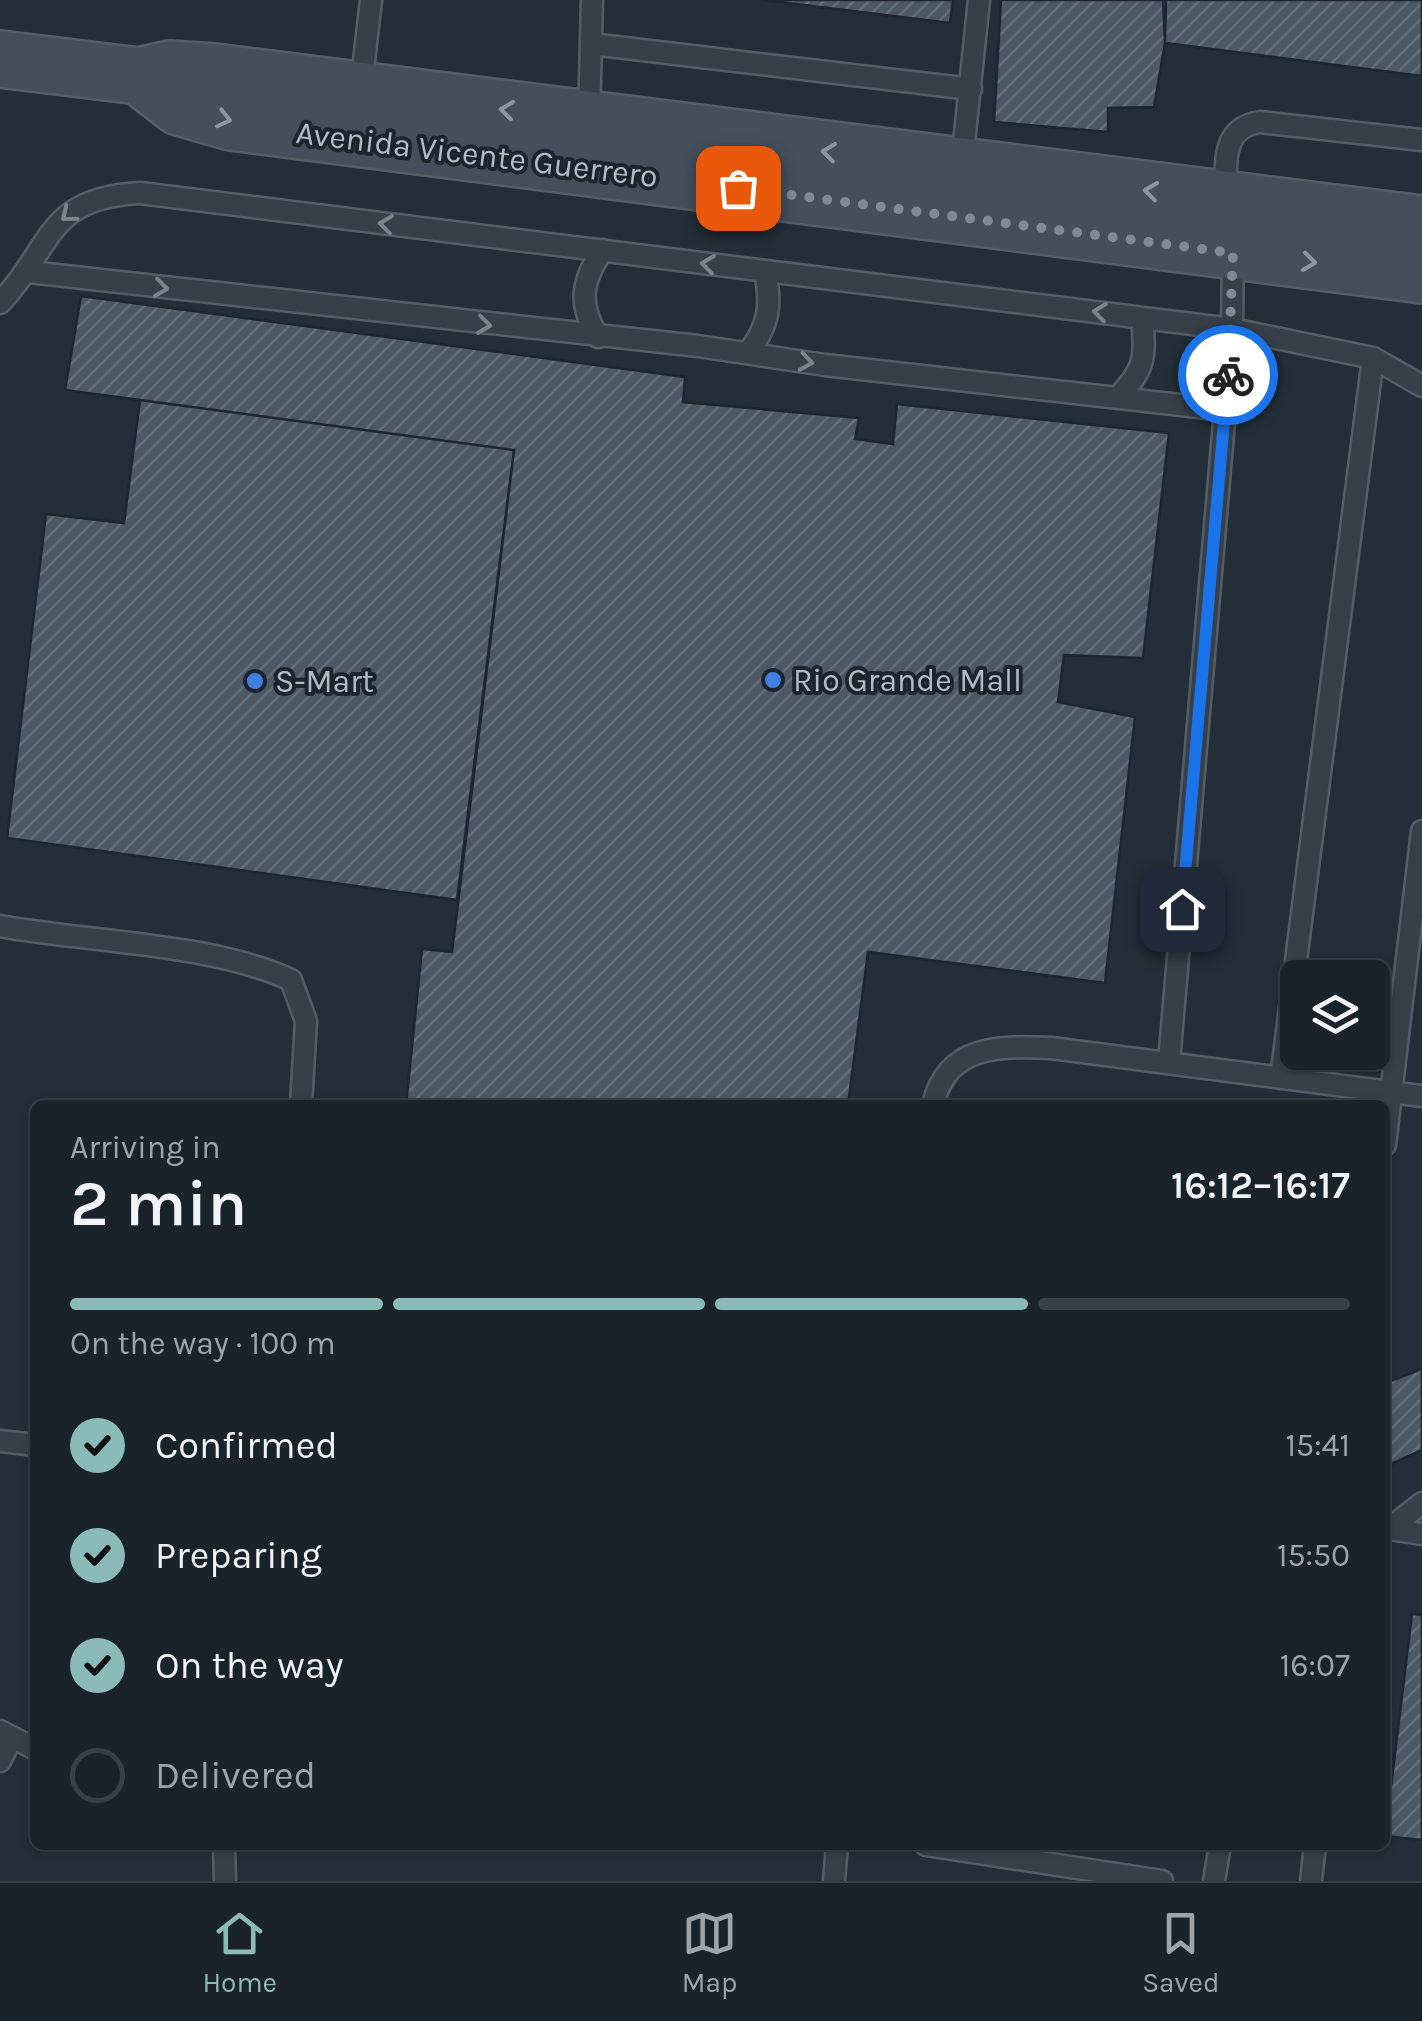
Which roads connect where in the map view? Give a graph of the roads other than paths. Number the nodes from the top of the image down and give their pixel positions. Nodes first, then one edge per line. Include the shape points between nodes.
1 (371, 0) edge
2 (592, 0) edge
3 (979, 0) edge
4 (591, 44) junction
5 (0, 59) edge
6 (139, 76) junction
7 (971, 89) junction
8 (361, 91) junction
9 (1422, 140) edge
10 (587, 144) junction
11 (961, 169) junction
12 (1422, 224) edge
13 (1229, 226) junction
14 (603, 250) junction
15 (765, 271) junction
16 (29, 272) junction
17 (1422, 275) edge
18 (0, 303) edge
19 (1142, 318) junction
20 (1232, 329) junction
21 (598, 336) junction
22 (748, 353) junction
23 (1373, 358) junction
24 (1422, 386) edge
25 (1117, 398) junction
26 (1224, 410) junction
27 (1422, 833) edge
28 (0, 926) edge
29 (1169, 1062) junction
30 (1281, 1078) junction
31 (1393, 1093) junction
32 (1422, 1096) edge
33 (301, 1100) edge
34 (935, 1100) edge
35 (1390, 1112) edge
36 (0, 1441) edge
37 (30, 1444) edge
38 (1422, 1503) edge
39 (1390, 1528) edge
40 (1390, 1530) edge
41 (1422, 1534) edge
42 (6, 1735) edge
43 (30, 1746) edge
44 (0, 1761) edge
45 (224, 1850) edge
46 (837, 1850) edge
47 (969, 1850) edge
48 (1219, 1850) edge
49 (1314, 1850) edge
50 (224, 1881) edge
51 (834, 1881) edge
52 (1162, 1881) edge
53 (1214, 1881) edge
54 (1311, 1881) edge

1 - 8 lane
2 - 4 lane
3 - 7 lane
4 - 7 lane
4 - 10 lane
5 - 6 street, Avenida Vicente Guerrero
6 - 8 street, Avenida Vicente Guerrero via 214,72
6 -> 10 street, Avenida Vicente Guerrero via 179,107 231,122
7 - 11 lane
10 -> 8 street, Avenida Vicente Guerrero
9 - 13 lane via 1243,124 1226,155
11 -> 10 street, Avenida Vicente Guerrero
10 - 13 street, Avenida Vicente Guerrero
13 -> 11 street, Avenida Vicente Guerrero
12 - 13 street, Avenida Vicente Guerrero
13 -> 17 street, Avenida Vicente Guerrero
13 - 20 lane
15 -> 14 lane
14 -> 16 lane via 140,194 83,204 61,218
14 - 21 lane via 588,272 582,311
19 -> 15 lane
15 - 22 lane via 771,299 766,328
16 - 18 lane
16 -> 21 lane
19 - 20 lane
19 - 25 lane via 1140,374
20 - 23 lane
20 - 26 lane
21 - 22 lane
22 -> 25 lane
23 - 24 lane
23 - 30 lane
25 - 26 lane
26 - 29 lane
27 - 31 lane
28 - 33 lane via 217,958 291,980 306,1021
29 - 30 lane
29 - 34 lane via 998,1046 970,1053 947,1072
30 - 31 lane
31 - 32 lane
31 - 35 lane
36 - 37 lane
38 - 39 lane
40 - 41 lane
42 - 43 lane
42 - 44 lane
45 - 50 lane
46 - 51 lane
47 - 52 lane
48 - 53 lane
49 - 54 lane

